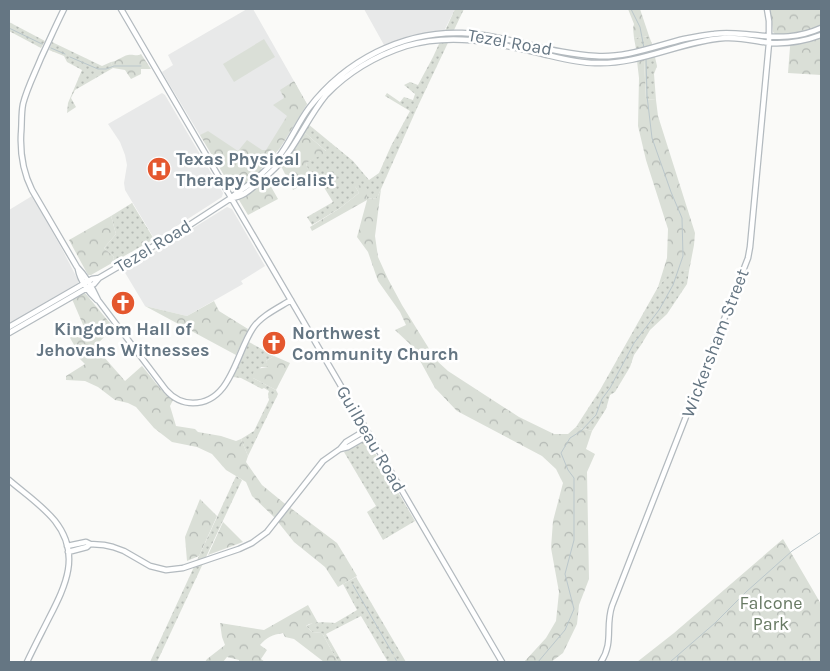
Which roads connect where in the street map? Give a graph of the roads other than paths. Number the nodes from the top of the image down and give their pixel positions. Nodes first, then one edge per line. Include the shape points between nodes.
1 (64, 9) edge
2 (121, 9) edge
3 (767, 9) edge
4 (821, 28) edge
5 (821, 35) edge
6 (769, 37) junction
7 (769, 43) junction
8 (231, 198) junction
9 (87, 285) junction
10 (290, 300) junction
11 (9, 327) edge
12 (9, 333) edge
13 (368, 433) junction
14 (9, 480) edge
15 (67, 549) junction
16 (27, 662) edge
17 (502, 662) edge
18 (601, 662) edge

1 - 9 main road via 26,92 21,149 28,182 77,267 83,272
2 - 8 main road, Guilbeau Road
3 - 6 main road, Wickersham Street
4 - 6 main road, Tezel Road via 799,36
5 - 7 main road, Tezel Road via 798,42
6 - 7 main road, Wickersham Street
6 - 8 main road, Tezel Road via 725,32 622,55 595,56 462,33 406,40 368,56 336,79 308,109 277,158
7 - 8 main road, Tezel Road via 736,38 710,40 623,61 596,64 477,40 439,40 407,46 375,58 331,90 278,166 239,197
7 - 18 main road, Wickersham Street via 748,258 612,606 608,648
8 - 9 main road, Tezel Road via 99,278 92,279
8 - 10 main road, Guilbeau Road
9 - 10 main road via 166,390 178,399 193,403 208,400 221,391 254,326
9 - 11 main road, Tezel Road
9 - 12 main road, Tezel Road
10 - 13 main road, Guilbeau Road
13 - 15 main road via 319,465 267,532 240,549 183,568 166,570 104,545
13 - 17 main road, Guilbeau Road
14 - 15 main road via 54,520
15 - 16 main road via 68,573 64,586

